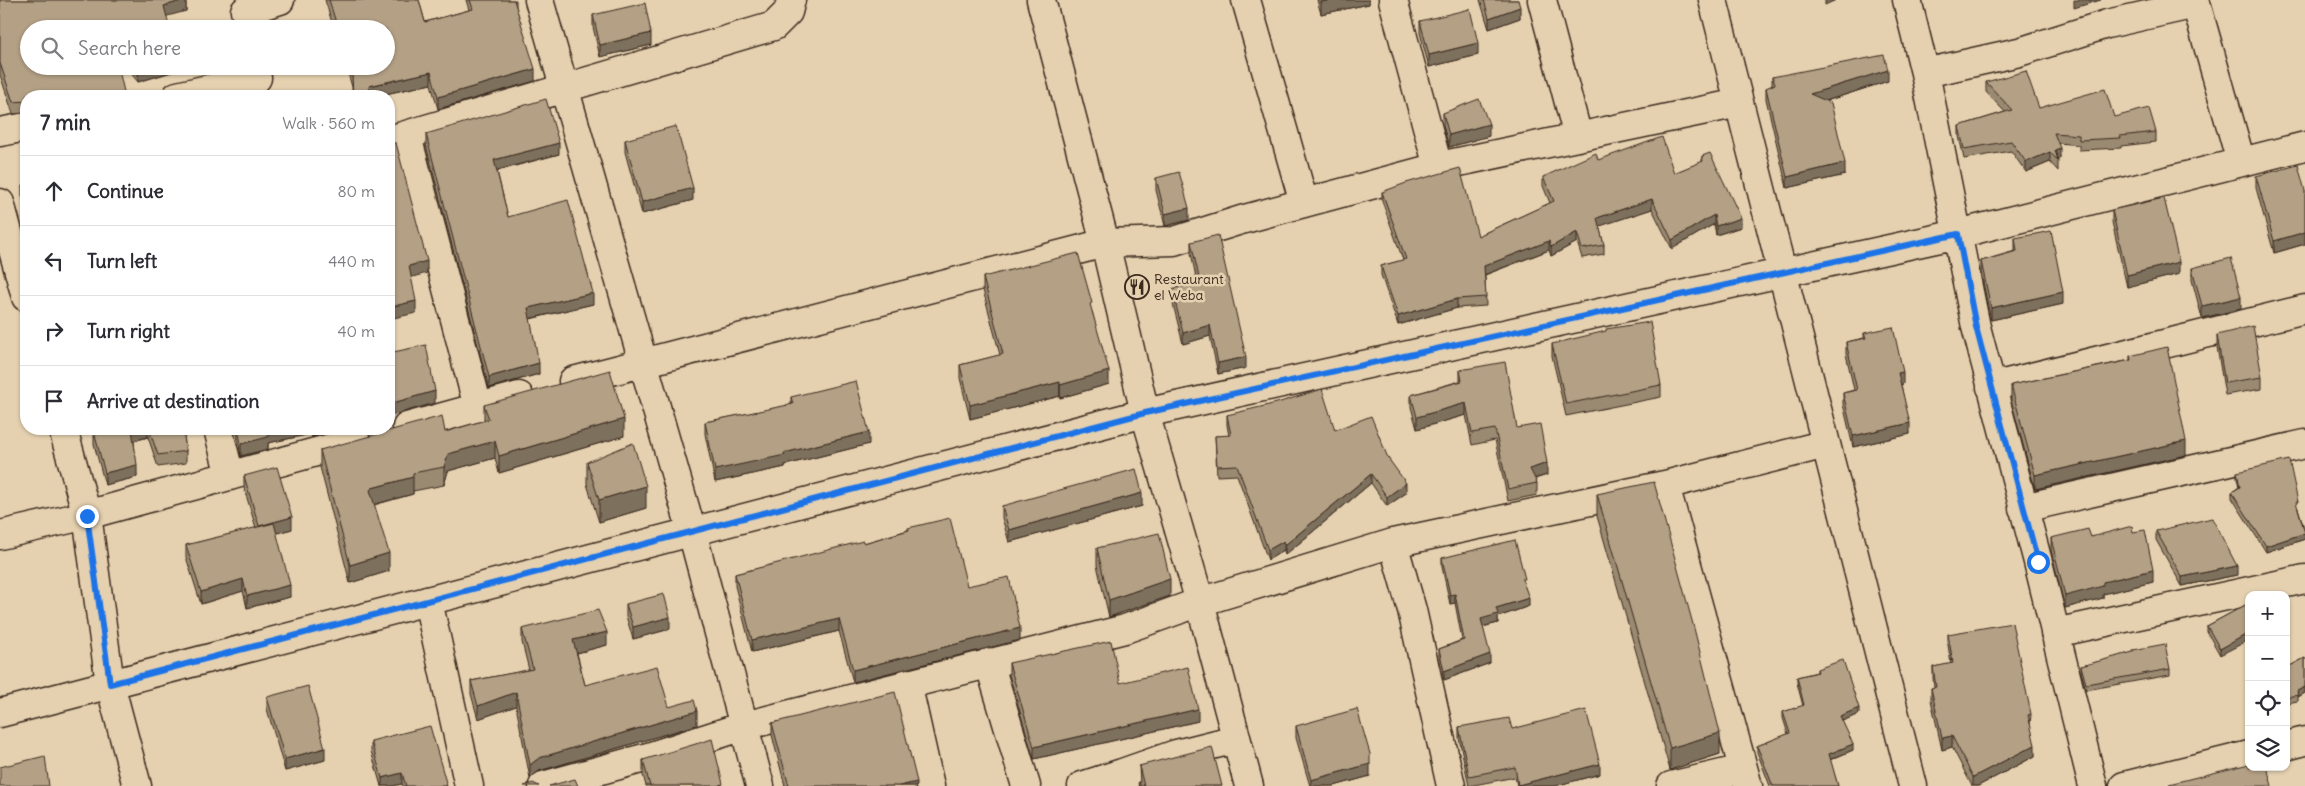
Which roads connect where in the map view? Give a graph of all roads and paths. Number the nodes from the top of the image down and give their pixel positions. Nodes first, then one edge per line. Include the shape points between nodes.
1 (280, 0) edge
2 (539, 0) edge
3 (790, 0) edge
4 (1041, 0) edge
5 (1246, 0) edge
6 (1393, 0) edge
7 (1542, 0) edge
8 (1713, 0) edge
9 (1906, 0) edge
10 (2196, 2) edge
11 (245, 13) edge
12 (1925, 73) junction
13 (258, 80) edge
14 (565, 87) junction
15 (207, 90) edge
16 (1739, 103) junction
17 (20, 128) edge
18 (0, 132) edge
19 (1578, 137) junction
20 (398, 138) edge
21 (2305, 146) edge
22 (2241, 162) junction
23 (1438, 167) junction
24 (0, 203) edge
25 (1304, 203) junction
26 (4, 230) edge
27 (1958, 234) junction
28 (1105, 243) junction
29 (1782, 272) junction
30 (20, 279) edge
31 (2305, 309) edge
32 (643, 362) junction
33 (1991, 387) junction
34 (478, 408) junction
35 (1145, 413) junction
36 (395, 430) edge
37 (65, 435) edge
38 (220, 435) edge
39 (364, 435) edge
40 (347, 436) edge
41 (1826, 444) junction
42 (2305, 444) edge
43 (230, 476) junction
44 (1665, 485) junction
45 (2023, 508) junction
46 (87, 516) junction
47 (692, 532) junction
48 (0, 535) edge
49 (1393, 543) junction
50 (2305, 580) edge
51 (428, 601) junction
52 (1200, 602) junction
53 (2056, 633) junction
54 (989, 662) junction
55 (907, 683) junction
56 (110, 684) junction
57 (0, 713) edge
58 (744, 726) junction
59 (1236, 739) junction
60 (2305, 741) edge
61 (2290, 745) edge
62 (2245, 756) edge
63 (1746, 777) edge
64 (590, 780) edge
65 (1123, 780) edge
66 (137, 786) edge
67 (469, 786) edge
68 (543, 786) edge
69 (760, 786) edge
70 (930, 786) edge
71 (1026, 786) edge
72 (1082, 786) edge
73 (1249, 786) edge
74 (1451, 786) edge
75 (1671, 786) edge
76 (1913, 786) edge
77 (2093, 786) edge
78 (2124, 786) edge

1 - 11 street
2 - 14 street
3 - 14 street via 788,12 774,26
4 - 28 street
5 - 25 street
6 - 23 street
7 - 19 street
8 - 16 street
9 - 12 street
10 - 12 street via 2107,24 2019,52
10 - 22 street
12 - 27 street
13 - 15 street
14 - 20 street
14 - 32 street
16 - 19 street
16 - 29 street
17 - 18 street
19 - 23 street
20 - 34 street
21 - 22 street
22 - 27 street
23 - 25 street
24 - 26 street
25 - 28 street via 1174,241
26 - 30 street
27 - 29 street
27 - 33 street
28 - 32 street
28 - 35 street
29 - 35 street
29 - 41 street
31 - 33 street
32 - 34 street
32 - 47 street
33 - 45 street
34 - 36 street
35 - 47 street
35 - 52 street
37 - 46 street
38 - 43 street
39 - 40 street
40 - 43 street
41 - 44 street
41 - 76 street
42 - 45 street
43 - 46 street
44 - 49 street
44 - 63 street
45 - 53 street
46 - 48 street
46 - 56 street
47 - 51 street
47 - 58 street
49 - 52 street
49 - 74 street via 1412,610
50 - 53 street
51 - 56 street
51 - 67 street
52 - 54 street via 1125,629
52 - 59 street
53 - 77 street
54 - 55 street
54 - 71 street
55 - 58 street
55 - 70 street
56 - 57 street
56 - 66 street
58 - 64 street via 648,757
58 - 69 street
59 - 65 street via 1176,754
59 - 73 street
60 - 61 street
62 - 78 street
63 - 75 street
64 - 68 street
65 - 72 street

